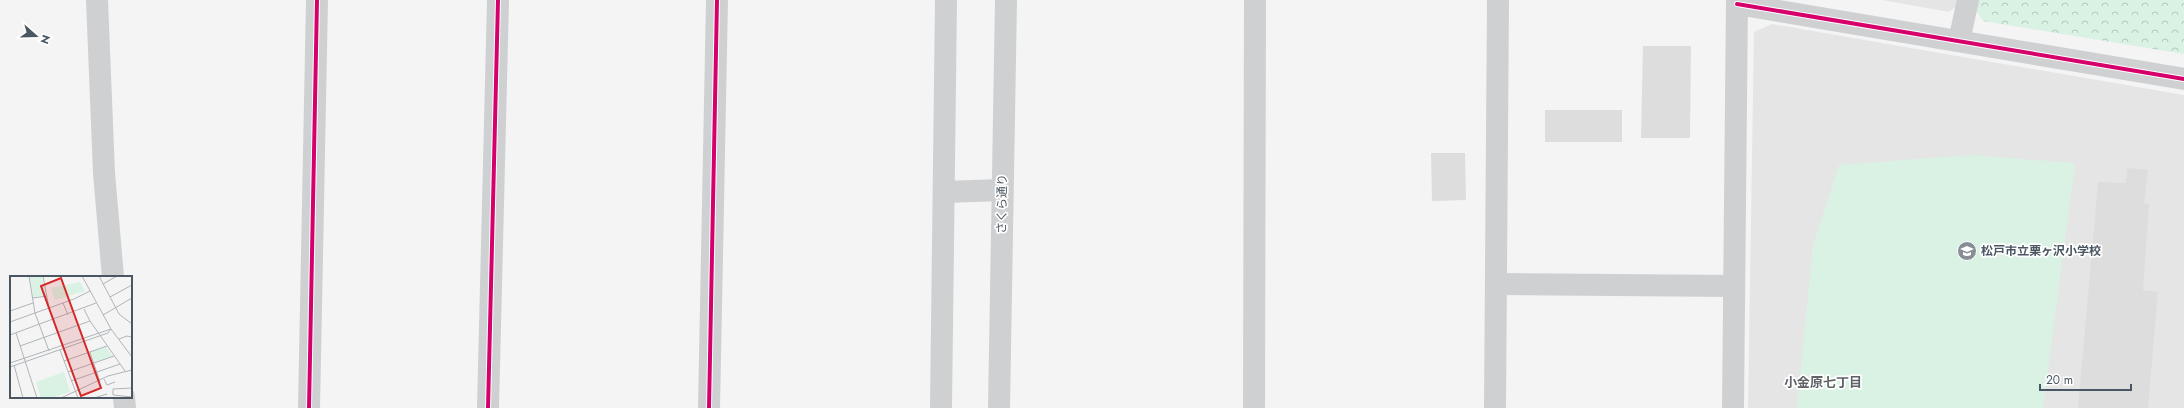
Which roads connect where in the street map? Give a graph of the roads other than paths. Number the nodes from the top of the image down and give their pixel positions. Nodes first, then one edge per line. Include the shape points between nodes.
1 (97, 0) edge
2 (317, 0) edge
3 (498, 0) edge
4 (717, 0) edge
5 (946, 0) edge
6 (1006, 0) edge
7 (1256, 0) edge
8 (1498, 0) edge
9 (1968, 0) edge
10 (1737, 2) edge
11 (1959, 41) junction
12 (2184, 80) edge
13 (1002, 190) junction
14 (944, 192) junction
15 (113, 276) edge
16 (1496, 284) junction
17 (1734, 286) junction
18 (124, 398) edge
19 (125, 408) edge
20 (309, 408) edge
21 (488, 408) edge
22 (709, 408) edge
23 (941, 408) edge
24 (999, 408) edge
25 (1254, 408) edge
26 (1495, 408) edge
27 (1733, 408) edge

1 - 15 street via 104,173
2 - 20 street
3 - 21 street
4 - 22 street
5 - 14 street
6 - 13 street, さくら通り
7 - 25 street
8 - 16 street
9 - 11 street
10 - 11 street
10 - 17 street
11 - 12 street
13 - 14 street
13 - 24 street, さくら通り
14 - 23 street
16 - 17 street
16 - 26 street
17 - 27 street
18 - 19 street

